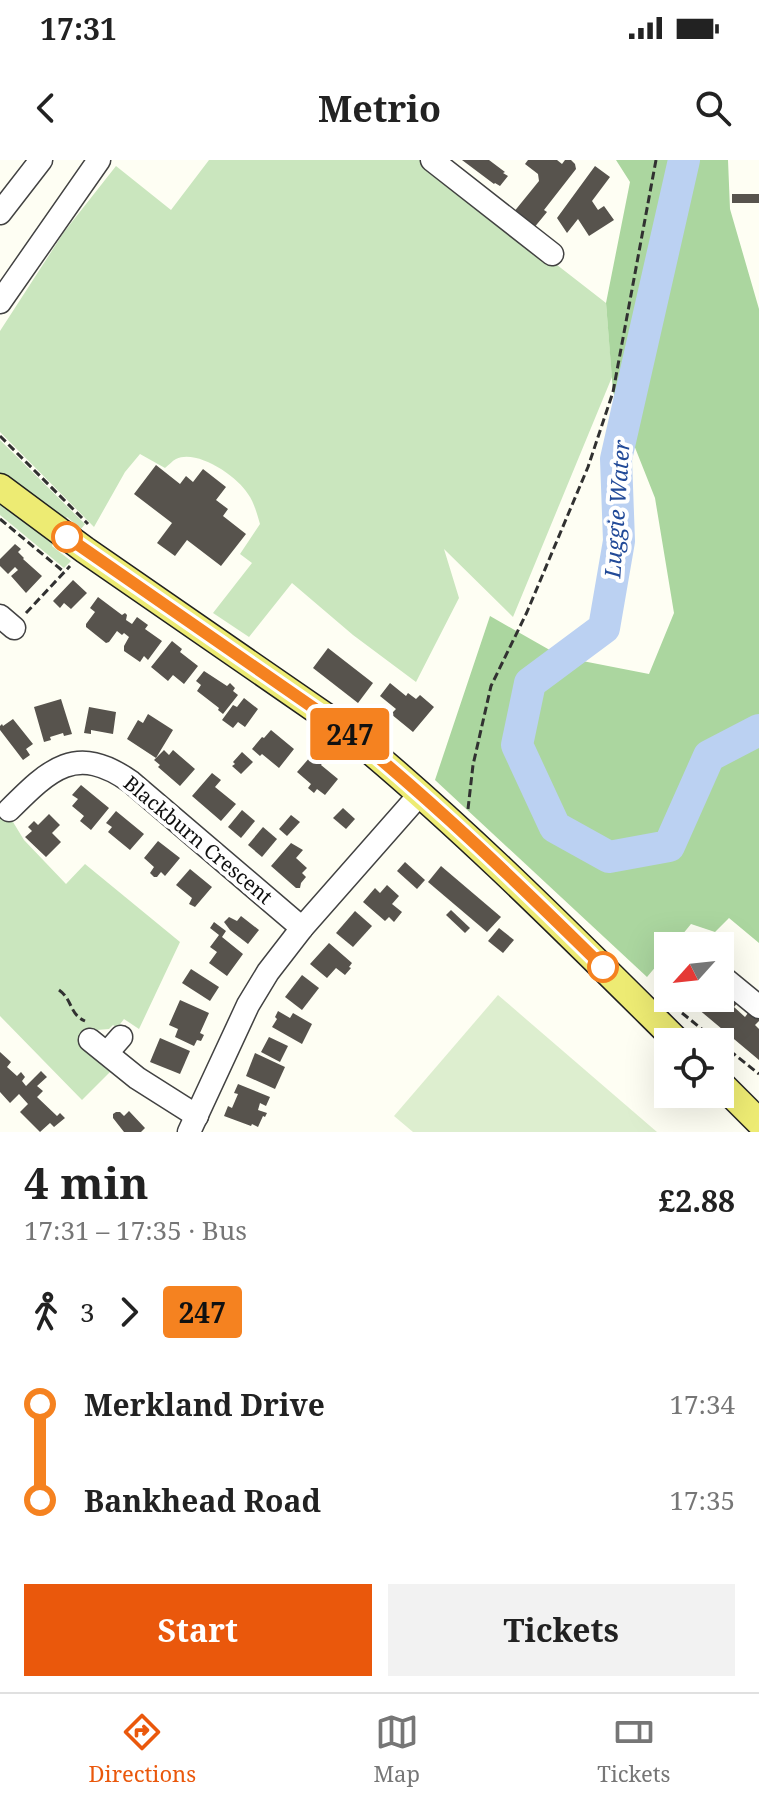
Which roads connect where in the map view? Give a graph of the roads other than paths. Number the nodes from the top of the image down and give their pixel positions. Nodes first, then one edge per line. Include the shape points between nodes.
1 (41, 160) edge
2 (99, 160) edge
3 (432, 160) edge
4 (0, 213) edge
5 (552, 254) dead end
6 (0, 302) edge
7 (0, 487) edge
8 (420, 794) junction
9 (9, 810) dead end
10 (302, 928) junction
11 (734, 986) edge
12 (759, 1007) edge
13 (664, 1028) edge
14 (106, 1044) road end
15 (734, 1097) edge
16 (759, 1122) edge
17 (193, 1124) edge

1 - 4 street
2 - 6 street
3 - 5 street
7 - 8 main road via 344,729
8 - 10 street
8 - 13 main road
9 - 10 street, Blackburn Crescent via 57,768 99,764 131,782
10 - 17 street via 248,1005
11 - 12 street
14 - 17 street via 137,1078
15 - 16 main road

